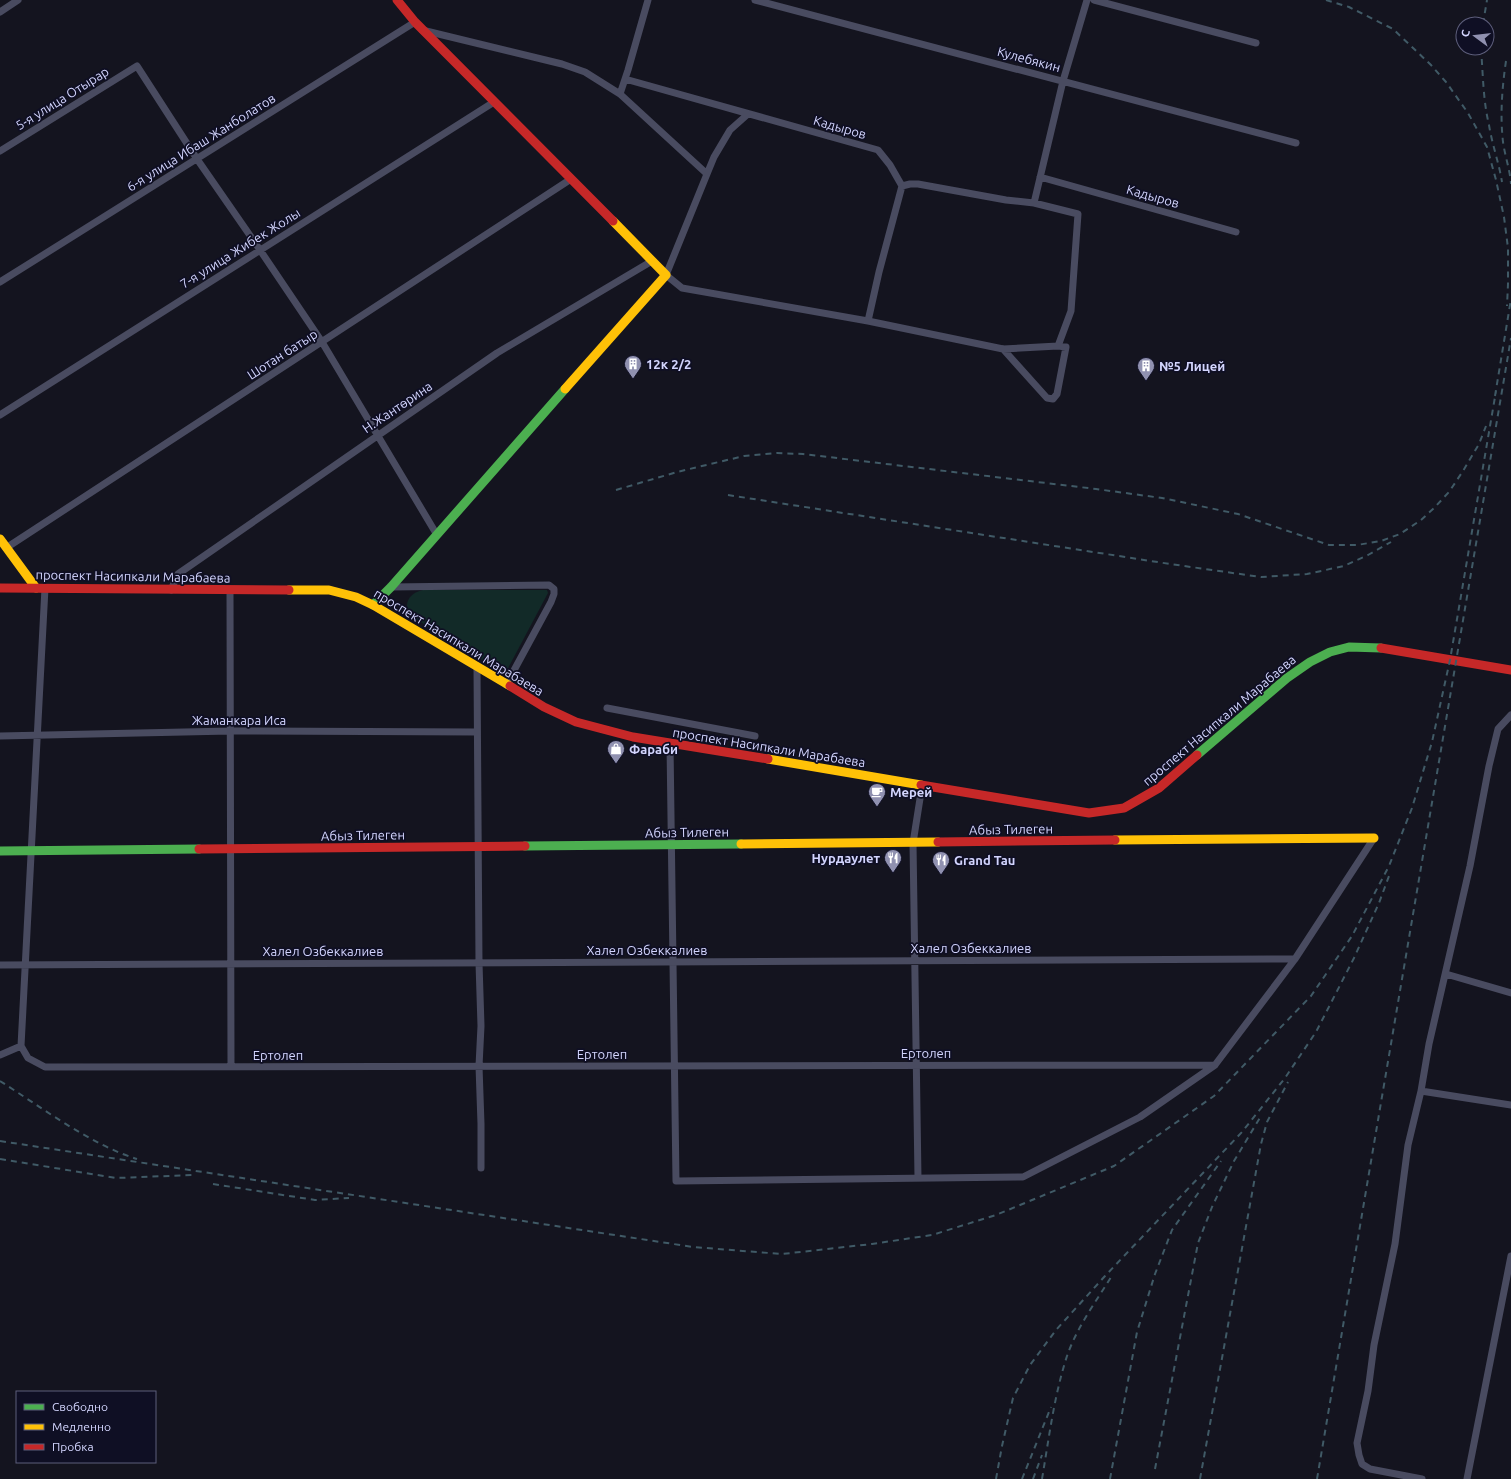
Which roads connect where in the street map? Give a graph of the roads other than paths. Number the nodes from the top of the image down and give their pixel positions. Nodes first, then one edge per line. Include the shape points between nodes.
1 (18, 0) edge
2 (397, 0) edge
3 (648, 0) edge
4 (756, 0) edge
5 (1087, 0) edge
6 (1094, 0) edge
7 (0, 12) edge
8 (415, 22) junction
9 (422, 30) junction
10 (1256, 43) dead end
11 (625, 80) junction
12 (1063, 81) junction
13 (620, 94) junction
14 (494, 102) junction
15 (748, 114) junction
16 (1296, 143) dead end
17 (0, 151) edge
18 (197, 159) junction
19 (707, 174) junction
20 (1040, 177) junction
21 (570, 179) junction
22 (902, 186) junction
23 (1034, 203) junction
24 (1236, 232) dead end
25 (260, 250) junction
26 (652, 261) junction
27 (666, 276) junction
28 (0, 282) edge
29 (868, 320) junction
30 (322, 342) junction
31 (1058, 346) junction
32 (1003, 350) junction
33 (0, 415) edge
34 (377, 435) junction
35 (438, 534) junction
36 (0, 539) edge
37 (6, 548) junction
38 (392, 587) junction
39 (0, 588) edge
40 (41, 588) junction
41 (171, 590) junction
42 (230, 590) junction
43 (373, 605) junction
44 (477, 667) junction
45 (1511, 670) edge
46 (506, 685) junction
47 (607, 708) dead end
48 (1511, 715) edge
49 (230, 731) junction
50 (477, 732) junction
51 (38, 735) junction
52 (0, 736) edge
53 (755, 736) dead end
54 (670, 744) junction
55 (922, 786) junction
56 (1374, 838) joint
57 (913, 843) junction
58 (671, 845) junction
59 (478, 847) junction
60 (230, 849) junction
61 (0, 851) edge
62 (31, 851) junction
63 (1295, 959) junction
64 (915, 960) junction
65 (673, 962) junction
66 (479, 963) junction
67 (231, 964) junction
68 (0, 965) edge
69 (25, 965) junction
70 (1446, 974) junction
71 (1511, 993) edge
72 (21, 1046) junction
73 (0, 1055) edge
74 (1215, 1065) junction
75 (479, 1066) junction
76 (674, 1066) junction
77 (916, 1066) junction
78 (231, 1067) junction
79 (1421, 1091) junction
80 (1511, 1104) edge
81 (481, 1168) dead end
82 (918, 1178) junction
83 (1511, 1256) edge
84 (1422, 1479) edge
85 (1467, 1479) edge

1 - 7 street
2 - 8 street
3 - 11 street
4 - 12 street, Кулебякин
5 - 12 street
6 - 10 street
8 - 9 street
8 - 18 street, 6-я улица Ибаш Жанболатов
9 - 13 street via 562,64 585,72
9 - 14 street
11 - 13 street
11 - 15 street, Кадыров
12 - 16 street, Кулебякин
12 - 20 street
13 - 19 street
14 - 21 street
14 - 25 street, 7-я улица Жибек Жолы
15 - 19 street via 730,130
15 - 22 street, Кадыров via 878,150
17 - 18 street, 5-я улица Отырар via 137,66
18 - 25 street
18 - 28 street, 6-я улица Ибаш Жанболатов
19 - 27 street
20 - 23 street
20 - 24 street, Кадыров
21 - 26 street
21 - 30 street, Шотан батыр
22 - 23 street via 918,184
22 - 29 street
23 - 31 street via 1078,214 1071,311
25 - 30 street
25 - 33 street, 7-я улица Жибек Жолы
26 - 27 street
26 - 34 street, Н.Жантөрина via 498,353
27 - 29 street via 682,288
27 - 35 street
29 - 32 street
30 - 34 street
30 - 37 street, Шотан батыр
31 - 32 street
31 - 32 street via 1066,347 1057,394 1053,399 1047,398
34 - 35 street
34 - 41 street, Н.Жантөрина via 178,574
35 - 38 street
36 - 37 street
37 - 40 street
38 - 43 street
38 - 46 street via 549,585 554,589 551,602
39 - 40 street, проспект Насипкали Марабаева
40 - 41 street, проспект Насипкали Марабаева
40 - 51 street
41 - 42 street, проспект Насипкали Марабаева
42 - 43 street, проспект Насипкали Марабаева via 329,590 356,597
42 - 49 street
43 - 44 street, проспект Насипкали Марабаева
44 - 46 street, проспект Насипкали Марабаева
44 - 50 street
45 - 55 street, проспект Насипкали Марабаева via 1373,647 1350,647 1330,652 1287,678 1159,788 1124,808 1110,811 1089,813
46 - 54 street, проспект Насипкали Марабаева via 576,722 633,738
47 - 53 street
48 - 70 street via 1498,729
49 - 50 street, Жаманкара Иса
49 - 51 street, Жаманкара Иса
49 - 60 street
50 - 59 street
51 - 52 street, Жаманкара Иса
51 - 62 street
54 - 55 street, проспект Насипкали Марабаева
54 - 58 street
55 - 57 street
56 - 57 street, Абыз Тилеген
56 - 63 street
57 - 58 street, Абыз Тилеген
57 - 64 street
58 - 59 street, Абыз Тилеген
58 - 65 street
59 - 60 street, Абыз Тилеген
59 - 66 street
60 - 62 street, Абыз Тилеген
60 - 67 street
61 - 62 street, Абыз Тилеген
62 - 69 street
63 - 64 street, Халел Озбеккалиев
63 - 74 street
64 - 65 street, Халел Озбеккалиев
64 - 77 street
65 - 66 street, Халел Озбеккалиев
65 - 76 street
66 - 67 street, Халел Озбеккалиев
66 - 75 street
67 - 69 street, Халел Озбеккалиев
67 - 78 street
68 - 69 street, Халел Озбеккалиев
69 - 72 street
70 - 71 street
70 - 79 street via 1440,992
72 - 73 street
72 - 78 street, Ертолеп via 28,1058 45,1067
74 - 77 street, Ертолеп
74 - 82 street via 1140,1117 1022,1177
75 - 76 street, Ертолеп
75 - 78 street, Ертолеп
75 - 81 street
76 - 77 street, Ертолеп
76 - 82 street via 676,1181
77 - 82 street
79 - 80 street
79 - 84 street via 1408,1145 1395,1244 1374,1345 1358,1443 1362,1464 1370,1469
83 - 85 street

